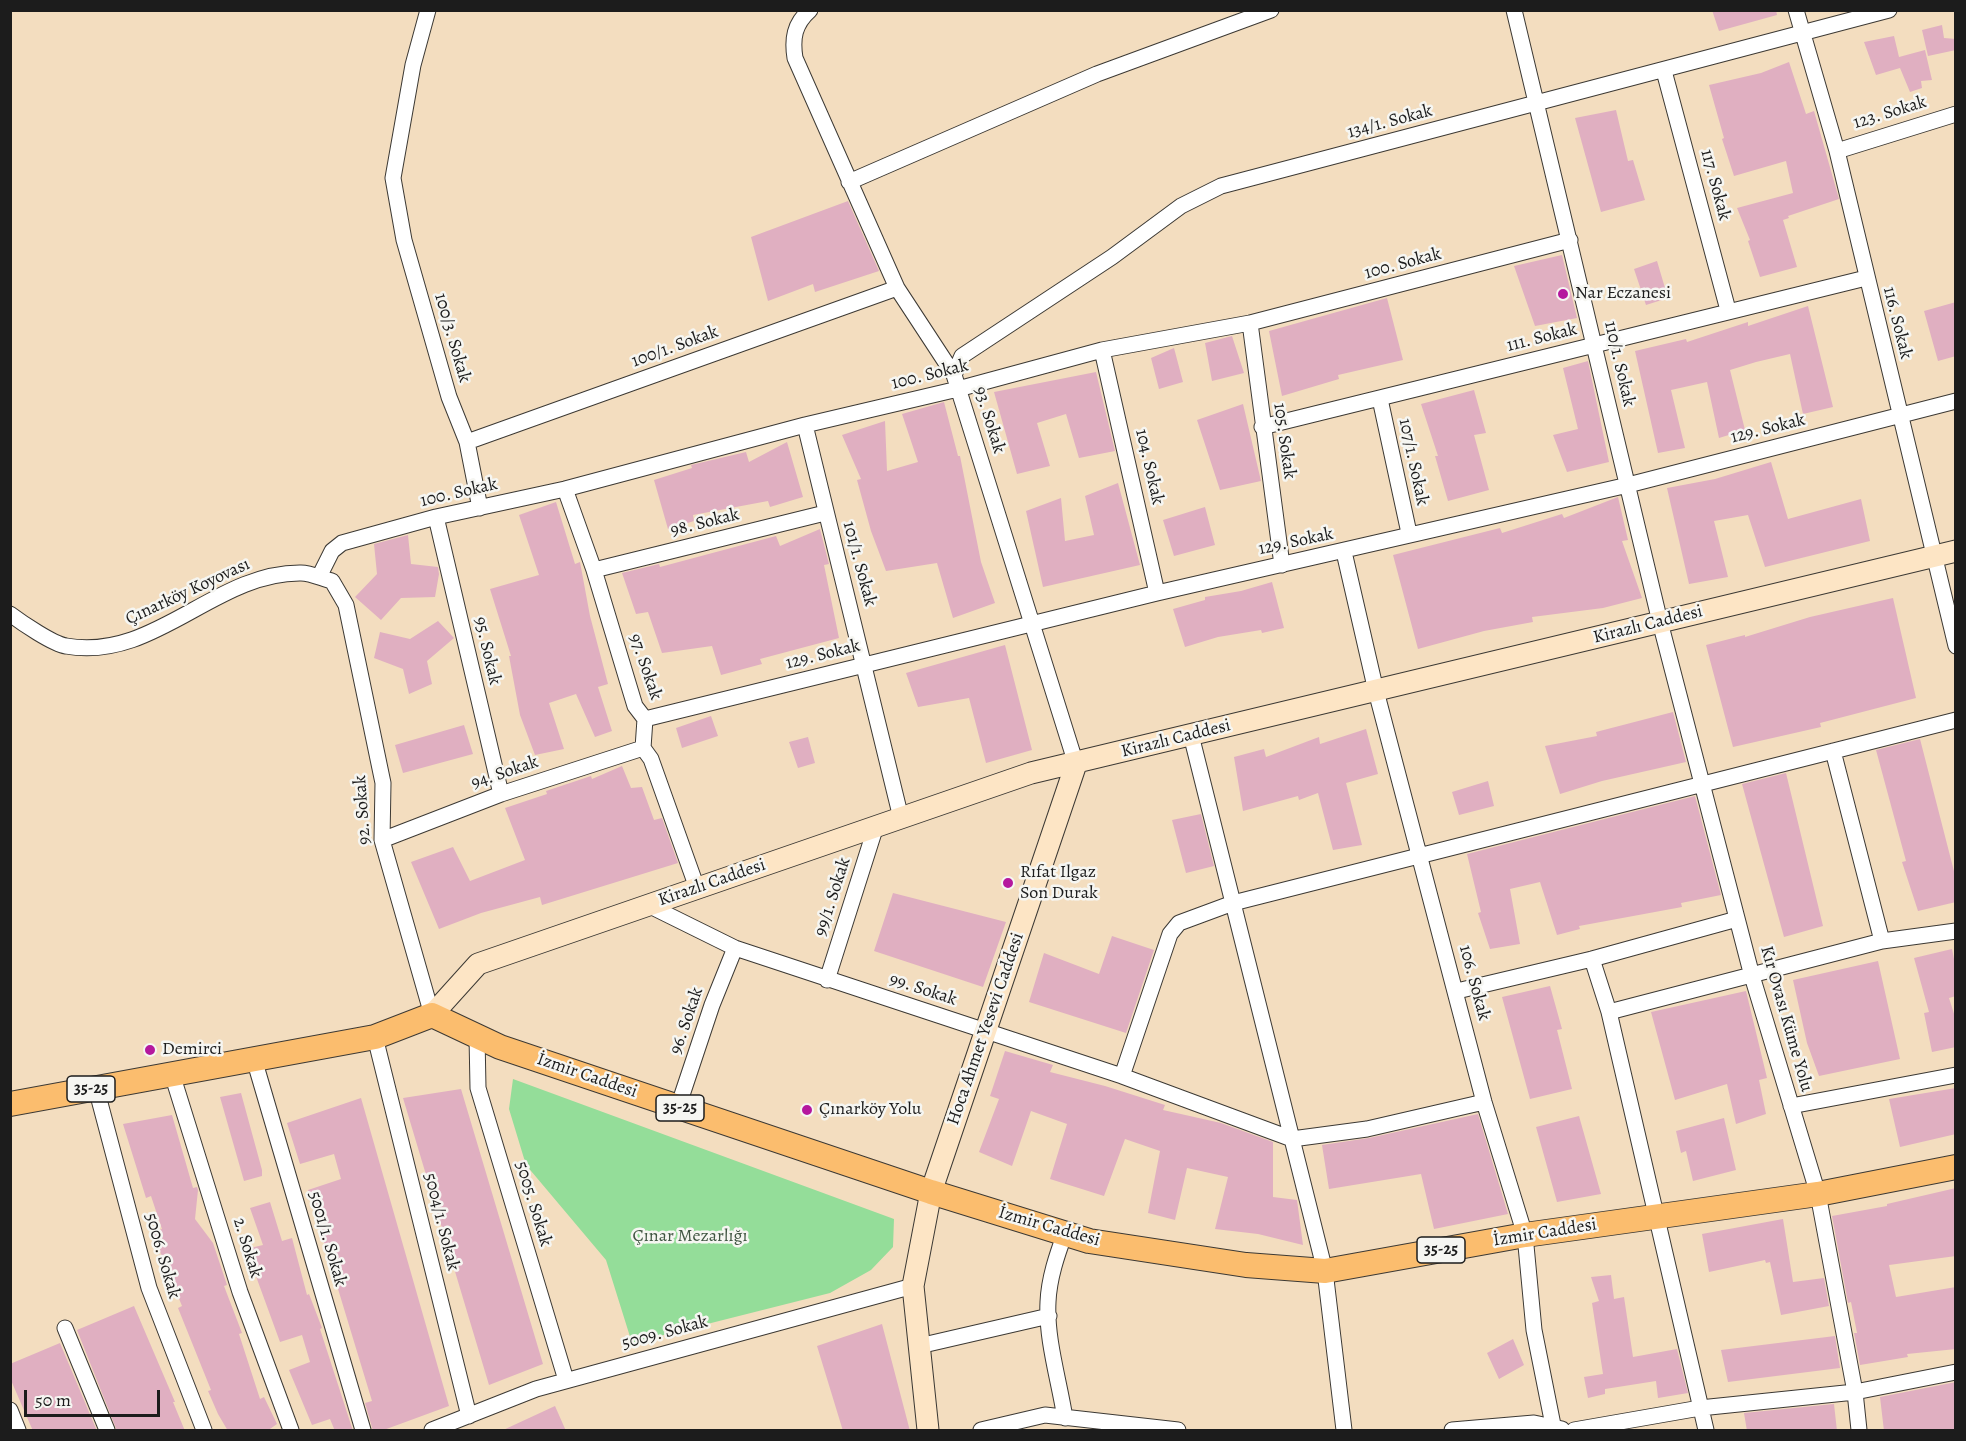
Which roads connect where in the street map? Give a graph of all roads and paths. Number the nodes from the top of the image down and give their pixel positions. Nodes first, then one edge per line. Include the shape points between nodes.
1 (428, 10) edge
2 (810, 10) edge
3 (1271, 10) edge
4 (1514, 10) edge
5 (1796, 10) edge
6 (1889, 10) edge
7 (1802, 34) junction
8 (1664, 70) junction
9 (1538, 104) junction
10 (1956, 114) edge
11 (1837, 151) junction
12 (849, 182) junction
13 (1570, 240) junction
14 (1866, 278) junction
15 (897, 288) junction
16 (1728, 310) junction
17 (1250, 323) junction
18 (1594, 344) junction
19 (1102, 350) junction
20 (956, 382) junction
21 (1380, 399) junction
22 (1956, 401) edge
23 (1900, 416) junction
24 (805, 425) junction
25 (1262, 427) junction
26 (467, 442) junction
27 (1628, 485) junction
28 (565, 489) junction
29 (480, 508) junction
30 (825, 513) junction
31 (435, 518) junction
32 (1409, 533) junction
33 (1956, 551) edge
34 (1344, 552) junction
35 (1932, 556) junction
36 (1282, 565) junction
37 (594, 570) junction
38 (319, 577) junction
39 (1157, 593) junction
40 (10, 614) edge
41 (1660, 622) junction
42 (1032, 623) junction
43 (1956, 646) edge
44 (866, 664) junction
45 (1376, 691) junction
46 (645, 719) junction
47 (1956, 720) edge
48 (1191, 735) junction
49 (643, 748) junction
50 (1833, 751) junction
51 (1076, 764) junction
52 (1702, 783) junction
53 (501, 794) junction
54 (901, 818) junction
55 (876, 826) junction
56 (382, 840) junction
57 (1420, 856) junction
58 (697, 888) junction
59 (1233, 903) junction
60 (648, 905) junction
61 (1737, 919) junction
62 (1956, 931) edge
63 (1882, 941) junction
64 (735, 948) junction
65 (1592, 959) junction
66 (1752, 976) junction
67 (827, 980) junction
68 (1457, 991) junction
69 (1609, 1012) junction
70 (432, 1015) junction
71 (986, 1031) junction
72 (477, 1036) junction
73 (375, 1037) junction
74 (255, 1059) junction
75 (172, 1074) junction
76 (1956, 1075) edge
77 (1122, 1076) junction
78 (96, 1088) junction
79 (1484, 1102) junction
80 (10, 1104) edge
81 (1791, 1106) junction
82 (678, 1107) junction
83 (1292, 1139) junction
84 (1956, 1167) edge
85 (931, 1192) junction
86 (1818, 1194) junction
87 (1658, 1216) junction
88 (1065, 1233) junction
89 (1525, 1235) junction
90 (1325, 1271) junction
91 (913, 1286) junction
92 (1049, 1316) junction
93 (65, 1328) dead end
94 (919, 1346) junction
95 (1956, 1372) edge
96 (566, 1380) junction
97 (1855, 1392) junction
98 (1700, 1408) junction
99 (10, 1410) edge
100 (469, 1416) junction
101 (1065, 1418) junction
102 (1553, 1429) edge
103 (18, 1431) edge
104 (107, 1431) edge
105 (204, 1431) edge
106 (291, 1431) edge
107 (363, 1431) edge
108 (432, 1431) edge
109 (928, 1431) edge
110 (981, 1431) edge
111 (1178, 1431) edge
112 (1344, 1431) edge
113 (1452, 1431) edge
114 (1573, 1431) edge
115 (1706, 1431) edge
116 (1858, 1431) edge

1 - 26 street, 100/3. Sokak via 413,65 393,178 404,240 449,397
2 - 12 street, 93. Sokak via 800,18 792,40 795,58
3 - 12 street via 1097,74
4 - 9 street, 110/1. Sokak
5 - 7 street, 116. Sokak
6 - 7 street, 134/1. Sokak
7 - 8 street, 134/1. Sokak
7 - 11 street, 116. Sokak
8 - 9 street, 134/1. Sokak
8 - 16 street, 117. Sokak
9 - 13 street, 110/1. Sokak
9 - 20 street, 134/1. Sokak via 1221,186 1181,206 1112,257 962,356
10 - 11 street, 123. Sokak
11 - 14 street, 116. Sokak
12 - 15 street, 93. Sokak
13 - 17 street, 100. Sokak
13 - 18 street, 110/1. Sokak
14 - 16 street, 111. Sokak
14 - 23 street, 116. Sokak
15 - 20 street, 93. Sokak
15 - 26 street, 100/1. Sokak
16 - 18 street, 111. Sokak
17 - 19 street, 100. Sokak
17 - 25 street, 105. Sokak
18 - 21 street, 111. Sokak
18 - 27 street, 110/1. Sokak
19 - 20 street, 100. Sokak
19 - 39 street, 104. Sokak
20 - 24 street, 100. Sokak
20 - 42 street, 93. Sokak
21 - 25 street, 111. Sokak
21 - 32 street, 107/1. Sokak
22 - 23 street, 129. Sokak
23 - 27 street, 129. Sokak
23 - 35 street, 116. Sokak
24 - 28 street, 100. Sokak
24 - 30 street, 101/1. Sokak
25 - 36 street, 105. Sokak
26 - 29 street, 100/3. Sokak
27 - 32 street, 129. Sokak
27 - 41 street, 110/1. Sokak
28 - 29 street, 100. Sokak
28 - 37 street, 97. Sokak
29 - 31 street, 100. Sokak
30 - 37 street, 98. Sokak
30 - 44 street, 101/1. Sokak
31 - 38 street, 100. Sokak via 342,543 332,551
31 - 53 street, 95. Sokak
32 - 34 street, 129. Sokak
33 - 35 main road, Kirazlı Caddesi
34 - 36 street, 129. Sokak
34 - 45 street, 106. Sokak
35 - 41 main road, Kirazlı Caddesi
35 - 43 street, 116. Sokak
36 - 39 street, 129. Sokak
37 - 46 street, 97. Sokak via 634,706
38 - 40 street, Çınarköy Koyovası via 303,572 253,579 146,635 104,649 63,646
38 - 56 street, 92. Sokak via 332,582 345,605 383,783
39 - 42 street, 129. Sokak
41 - 45 main road, Kirazlı Caddesi
41 - 52 street, Kır Ovası Küme Yolu
42 - 44 street, 129. Sokak
42 - 51 street, 93. Sokak
44 - 46 street, 129. Sokak
44 - 54 street, 101/1. Sokak
45 - 48 main road, Kirazlı Caddesi
45 - 57 street, 106. Sokak
46 - 49 street, 97. Sokak
47 - 50 street
48 - 51 main road, Kirazlı Caddesi
48 - 59 street
49 - 53 street, 94. Sokak
49 - 58 street via 651,759
50 - 52 street
50 - 63 street
51 - 54 main road, Kirazlı Caddesi via 1031,773
51 - 71 main road, Hoca Ahmet Yesevi Caddesi
52 - 57 street
52 - 61 street, Kır Ovası Küme Yolu
53 - 56 street, 94. Sokak
54 - 55 main road, Kirazlı Caddesi
55 - 58 main road, Kirazlı Caddesi
55 - 67 street, 99/1. Sokak
56 - 70 street, 92. Sokak
57 - 59 street
57 - 68 street, 106. Sokak
58 - 60 main road, Kirazlı Caddesi
59 - 77 street via 1179,923 1170,934
59 - 83 street
60 - 64 street, 99. Sokak
60 - 70 main road, Kirazlı Caddesi via 478,964
61 - 65 street
61 - 66 street, Kır Ovası Küme Yolu
62 - 63 street
63 - 66 street
64 - 67 street, 99. Sokak
64 - 82 street, 96. Sokak
65 - 68 street
65 - 69 street
66 - 69 street
66 - 81 street, Kır Ovası Küme Yolu
67 - 71 street, 99. Sokak
68 - 79 street, 106. Sokak
69 - 87 street
70 - 72 main road, İzmir Caddesi / 35-25
70 - 73 main road, 35-25
71 - 77 street, 99. Sokak
71 - 85 main road, Hoca Ahmet Yesevi Caddesi
72 - 82 main road, İzmir Caddesi / 35-25
72 - 96 street, 5005. Sokak via 478,1088
73 - 74 main road, 35-25
73 - 100 street, 5004/1. Sokak
74 - 75 main road, 35-25
74 - 107 street, 5001/1. Sokak
75 - 78 main road, 35-25
75 - 106 street, 2. Sokak via 240,1292
76 - 81 street
77 - 83 street, 99. Sokak
78 - 80 main road, 35-25
78 - 105 street, 5006. Sokak via 149,1288
79 - 83 street via 1367,1129
79 - 89 street, 106. Sokak
81 - 86 street, Kır Ovası Küme Yolu
82 - 85 main road, İzmir Caddesi / 35-25
83 - 90 street
84 - 86 main road, İzmir Caddesi / 35-25
85 - 88 main road, İzmir Caddesi / 35-25
85 - 91 main road, Hoca Ahmet Yesevi Caddesi
86 - 87 main road, İzmir Caddesi / 35-25
86 - 97 street, Kır Ovası Küme Yolu
87 - 89 main road, İzmir Caddesi / 35-25
87 - 98 street
88 - 90 main road, İzmir Caddesi / 35-25 via 1089,1241 1246,1265
88 - 92 street via 1055,1258
89 - 90 main road, İzmir Caddesi / 35-25
89 - 102 street, 106. Sokak via 1534,1330
90 - 112 street
91 - 94 main road, Hoca Ahmet Yesevi Caddesi
91 - 96 street, 5009. Sokak
92 - 94 street
92 - 101 street
93 - 104 street
94 - 109 main road, Hoca Ahmet Yesevi Caddesi
95 - 97 street
96 - 100 street, 5009. Sokak
97 - 98 street
97 - 116 street, Kır Ovası Küme Yolu
98 - 114 street
98 - 115 street
99 - 103 street
100 - 108 street, 5009. Sokak
101 - 110 street via 1046,1415
101 - 111 street
102 - 113 street via 1534,1423
102 - 114 street

